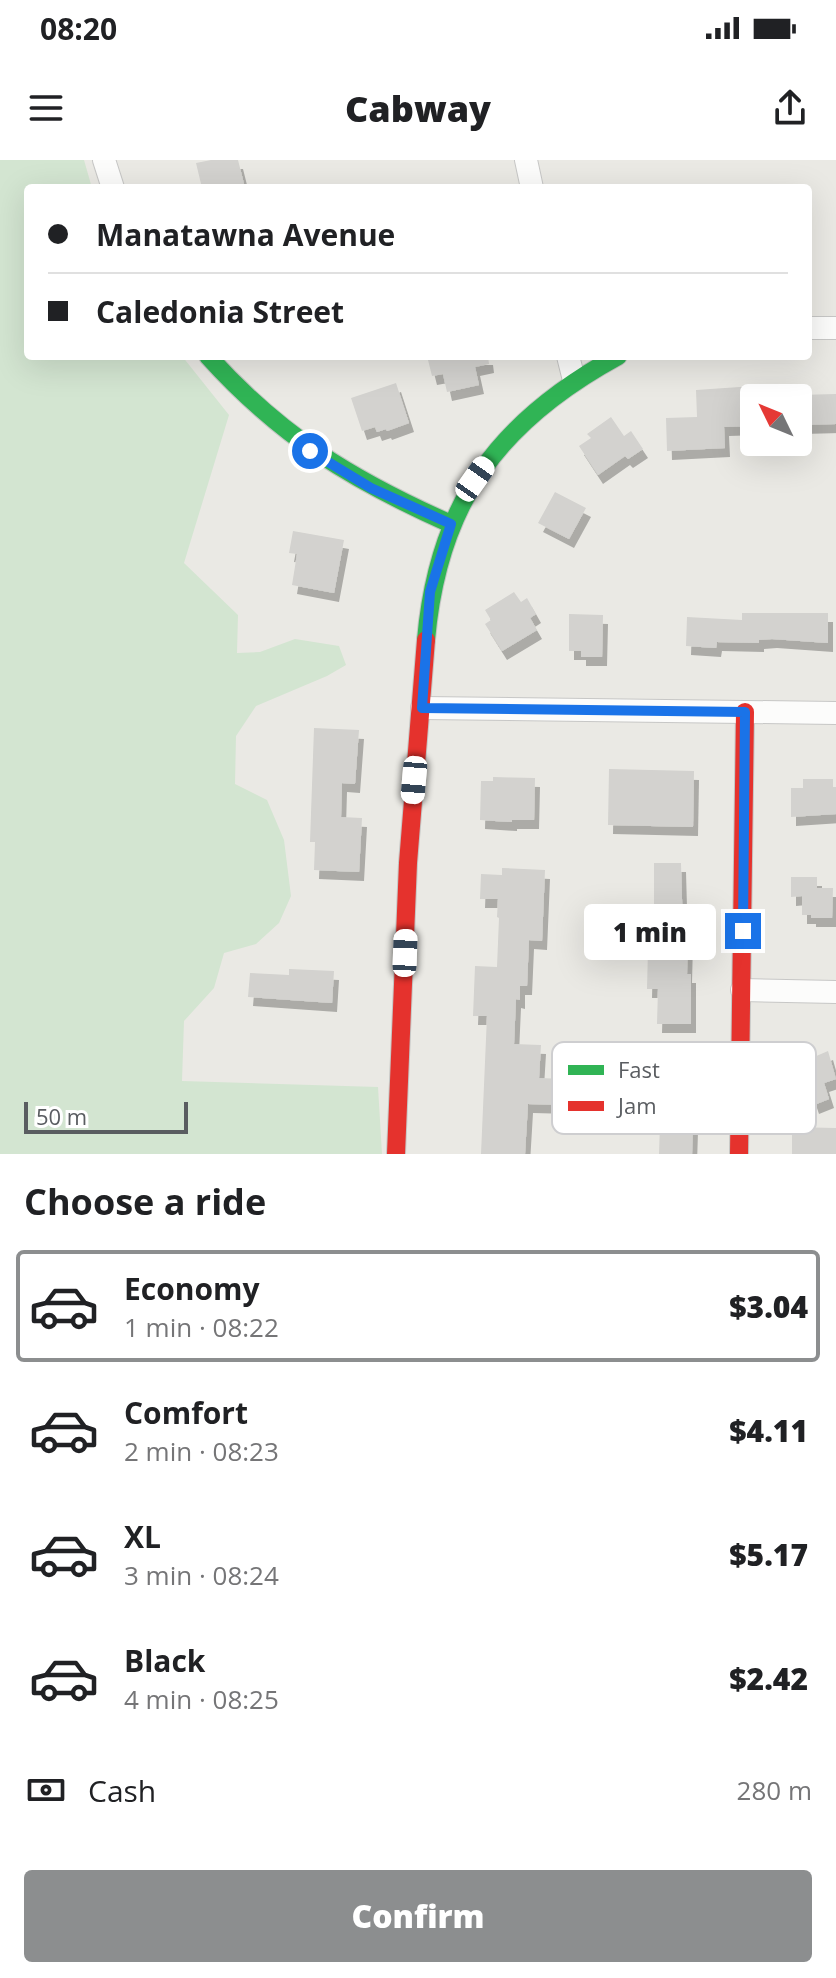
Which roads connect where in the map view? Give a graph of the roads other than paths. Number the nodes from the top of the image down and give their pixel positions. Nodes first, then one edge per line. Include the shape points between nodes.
1 (104, 160) edge
2 (526, 160) edge
3 (112, 184) edge
4 (531, 184) edge
5 (812, 328) edge
6 (836, 328) edge
7 (212, 360) edge
8 (569, 360) edge
9 (611, 360) edge
10 (574, 380) junction
11 (451, 524) junction
12 (422, 708) junction
13 (745, 712) junction
14 (836, 713) edge
15 (742, 990) junction
16 (836, 992) edge
17 (741, 1042) edge
18 (739, 1134) edge
19 (396, 1154) edge
20 (739, 1154) edge

1 - 3 street
2 - 4 street
5 - 6 street
7 - 11 street via 258,410 310,451 381,494
8 - 10 street
9 - 10 street
10 - 11 street via 507,437 475,479
11 - 12 street via 430,592
12 - 13 street
12 - 19 street via 411,824
13 - 14 street
13 - 15 street
15 - 16 street
15 - 17 street
18 - 20 street

